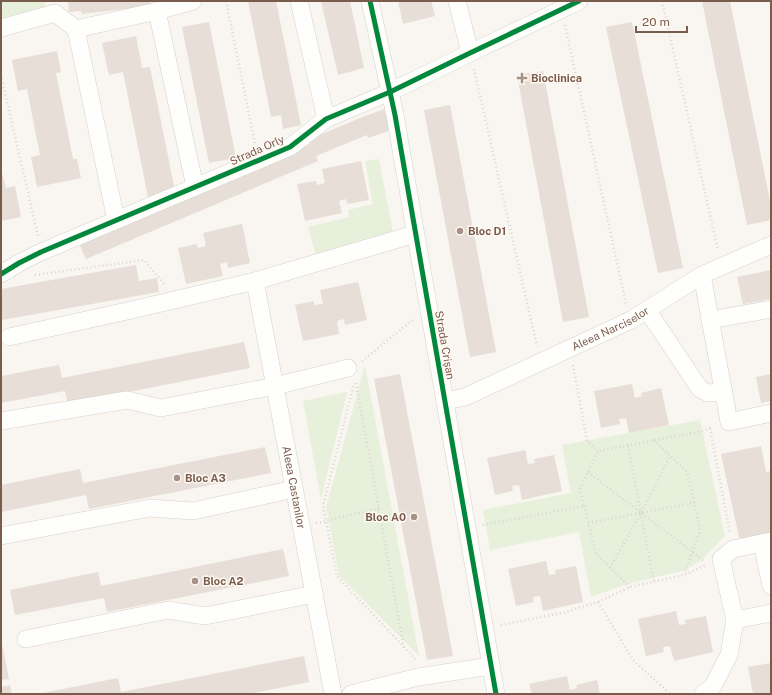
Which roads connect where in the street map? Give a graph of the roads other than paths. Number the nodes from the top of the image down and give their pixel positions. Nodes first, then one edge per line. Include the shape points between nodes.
1 (193, 1) edge
2 (299, 1) edge
3 (370, 1) edge
4 (457, 1) edge
5 (579, 1) edge
6 (53, 7) edge
7 (157, 11) junction
8 (1, 28) edge
9 (76, 29) junction
10 (470, 53) junction
11 (390, 92) junction
12 (326, 119) junction
13 (195, 187) junction
14 (116, 220) junction
15 (415, 234) junction
16 (771, 245) edge
17 (1, 274) edge
18 (702, 276) junction
19 (255, 281) junction
20 (771, 309) edge
21 (647, 310) junction
22 (710, 320) junction
23 (10, 337) dead end
24 (348, 368) road end
25 (275, 386) junction
26 (724, 392) junction
27 (445, 401) junction
28 (771, 413) edge
29 (1, 421) edge
30 (294, 489) junction
31 (1, 536) edge
32 (767, 542) edge
33 (771, 586) edge
34 (314, 594) junction
35 (771, 613) edge
36 (735, 620) junction
37 (26, 639) dead end
38 (491, 666) junction
39 (333, 694) edge
40 (351, 694) edge
41 (496, 694) edge
42 (703, 694) edge

1 - 7 street
2 - 12 street
3 - 11 street, Strada Crișan
4 - 10 street
5 - 10 street, Strada Orly
6 - 8 street
6 - 9 street
7 - 9 street
7 - 13 street
9 - 14 street
10 - 11 street, Strada Orly
11 - 12 street, Strada Orly
11 - 15 street, Strada Crișan
12 - 13 street, Strada Orly via 290,147
13 - 14 street, Strada Orly
14 - 17 street, Strada Orly via 41,252
15 - 19 street
15 - 27 street, Strada Crișan
16 - 18 street, Aleea Narciselor
18 - 21 street, Aleea Narciselor
18 - 22 street
19 - 23 street
19 - 25 street, Aleea Castanilor
20 - 22 street
21 - 26 street via 700,389 708,393
21 - 27 street, Aleea Narciselor via 631,320 465,397
22 - 26 street
24 - 25 street
25 - 29 street via 161,408 127,400
25 - 30 street, Aleea Castanilor
26 - 28 street via 729,422
27 - 38 street, Strada Crișan
30 - 31 street via 193,511 150,508
30 - 34 street, Aleea Castanilor
32 - 33 street
32 - 36 street via 733,549 721,559
34 - 37 street via 205,616 168,610
34 - 39 street, Aleea Castanilor
35 - 36 street
36 - 42 street via 729,655 713,686
38 - 40 street via 418,677
38 - 41 street, Strada Crișan

